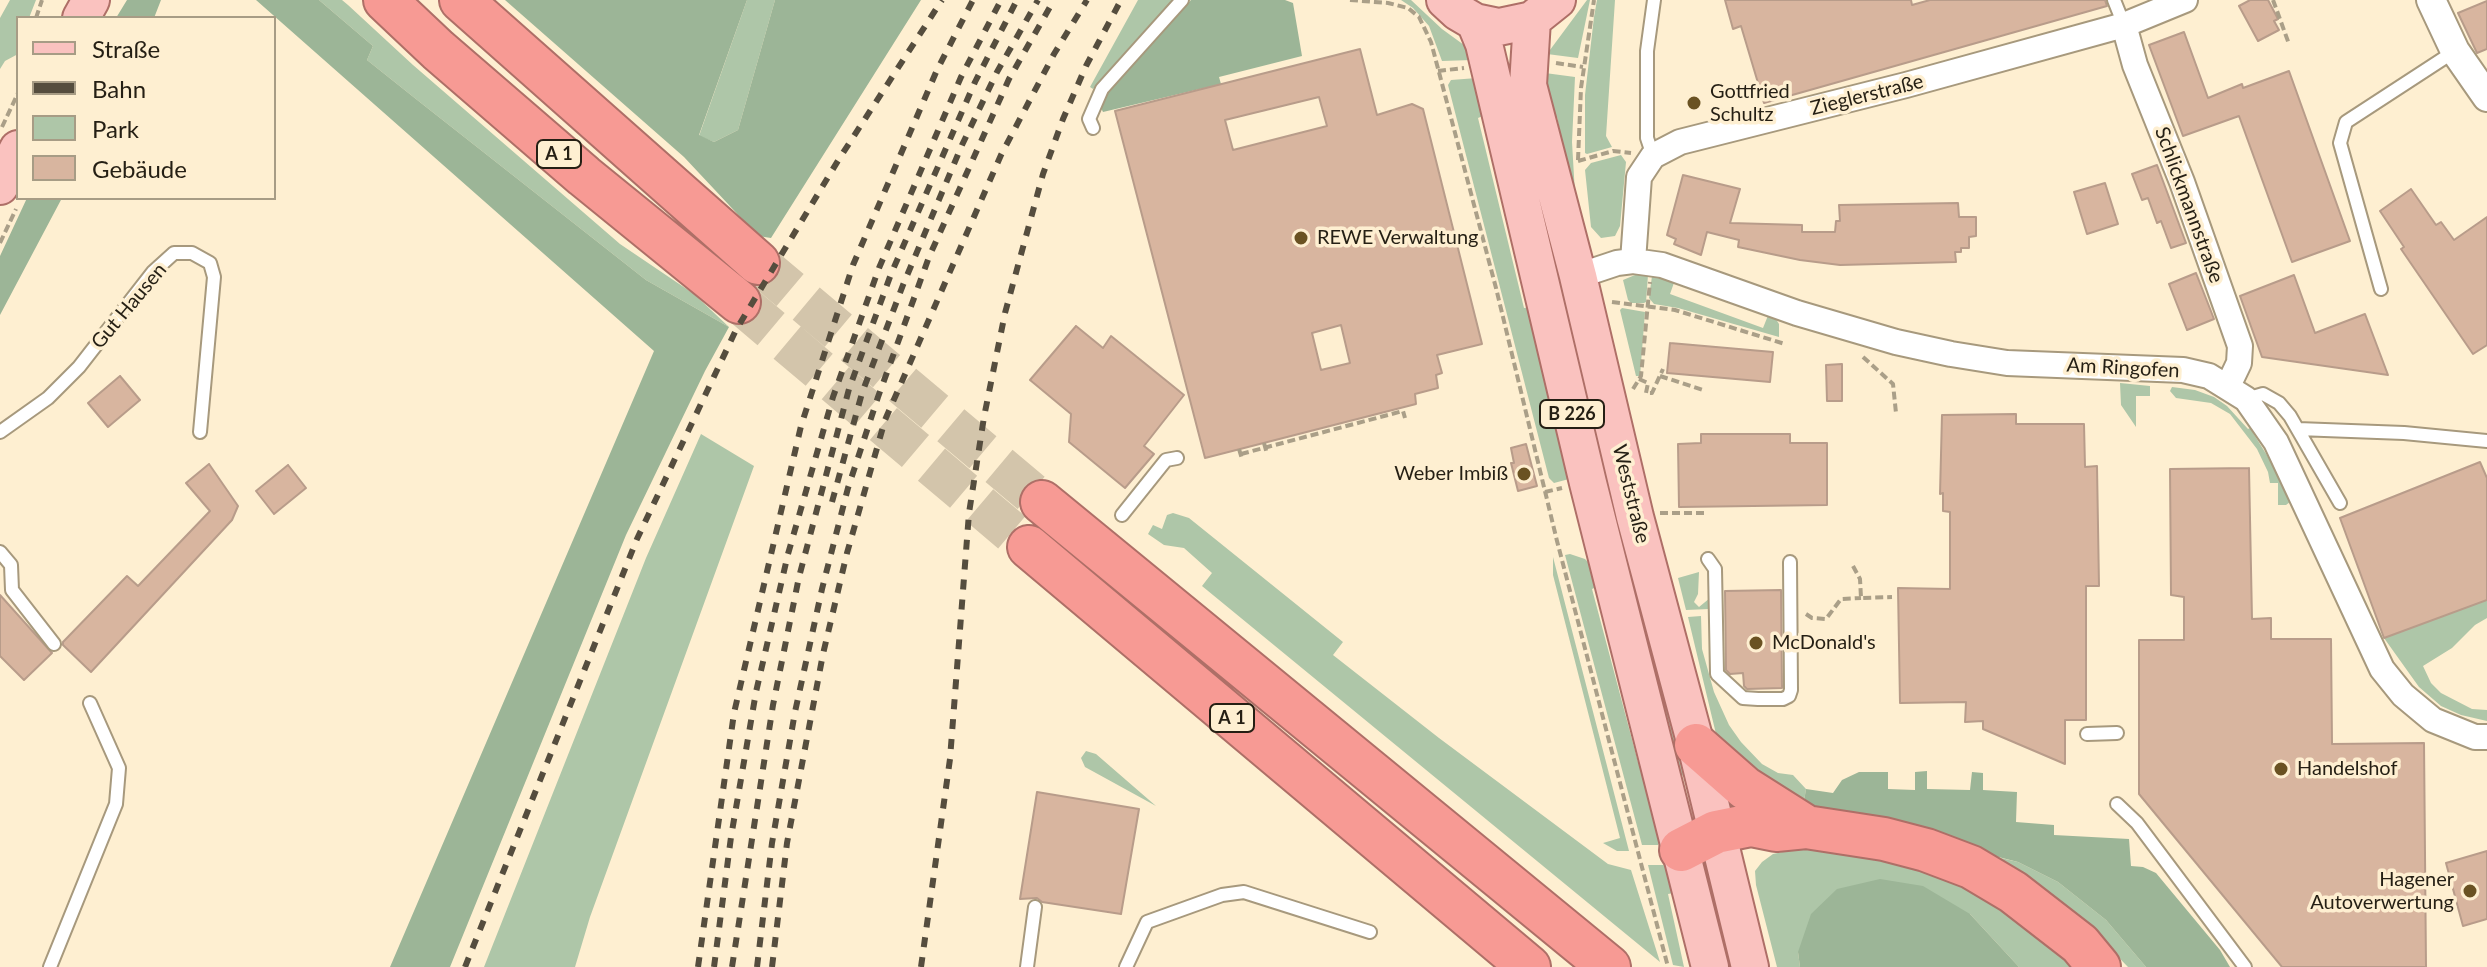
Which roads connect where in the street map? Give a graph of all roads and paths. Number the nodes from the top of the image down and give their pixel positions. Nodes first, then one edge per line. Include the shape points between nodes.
1 (385, 0) edge
2 (461, 0) edge
3 (1182, 0) edge
4 (1350, 0) edge
5 (1445, 0) edge
6 (1594, 0) edge
7 (1654, 0) edge
8 (2114, 0) edge
9 (2185, 0) edge
10 (2273, 0) edge
11 (2431, 0) edge
12 (1388, 1) edge
13 (1545, 10) edge
14 (1475, 22) junction
15 (2124, 25) junction
16 (2289, 44) dead end
17 (2455, 51) junction
18 (1544, 62) dead end
19 (1476, 67) dead end
20 (1583, 67) junction
21 (1438, 71) junction
22 (16, 97) edge
23 (2487, 97) edge
24 (1093, 128) dead end
25 (0, 130) edge
26 (1613, 151) dead end
27 (16, 153) edge
28 (1653, 156) junction
29 (0, 186) edge
30 (20, 200) edge
31 (0, 243) edge
32 (758, 263) tunnel mouth
33 (1642, 263) junction
34 (1578, 276) junction
35 (2381, 289) dead end
36 (739, 302) tunnel mouth
37 (1612, 302) dead end
38 (1647, 306) junction
39 (1785, 344) dead end
40 (1854, 349) dead end
41 (1663, 369) dead end
42 (1660, 376) junction
43 (1639, 379) junction
44 (1633, 389) dead end
45 (1703, 390) dead end
46 (2237, 392) junction
47 (1896, 413) dead end
48 (1405, 418) dead end
49 (1362, 420) junction
50 (2298, 429) junction
51 (1360, 430) dead end
52 (0, 432) edge
53 (200, 432) dead end
54 (1308, 434) junction
55 (2487, 441) edge
56 (1310, 442) dead end
57 (1241, 454) dead end
58 (1177, 458) dead end
59 (1570, 487) dead end
60 (1545, 492) junction
61 (1042, 502) tunnel mouth
62 (2340, 503) dead end
63 (1666, 512) dead end
64 (1706, 513) dead end
65 (1122, 515) dead end
66 (1029, 547) tunnel mouth
67 (0, 552) edge
68 (1708, 559) dead end
69 (1790, 562) dead end
70 (1853, 566) dead end
71 (1892, 597) dead end
72 (1861, 598) junction
73 (1841, 599) dead end
74 (54, 644) dead end
75 (90, 703) dead end
76 (2117, 733) dead end
77 (2087, 734) dead end
78 (2487, 737) edge
79 (1696, 745) junction
80 (2117, 804) dead end
81 (1791, 828) junction
82 (1706, 845) junction
83 (1035, 907) dead end
84 (1370, 932) dead end
85 (1667, 964) edge
86 (50, 967) edge
87 (1027, 967) edge
88 (1126, 967) edge
89 (1529, 967) edge
90 (1609, 967) edge
91 (1710, 967) edge
92 (1750, 967) edge
93 (2099, 967) edge
94 (2245, 967) edge

1 - 36 highway, A 1 via 584,176
2 - 32 highway, A 1
3 - 24 lane via 1102,89 1089,119
4 - 12 path
5 - 14 main road
6 - 20 path
7 - 28 lane via 1647,51 1647,138
8 - 15 lane
9 - 15 street, Zieglerstraße
10 - 16 path
11 - 17 street
12 - 21 path via 1419,17
13 - 14 main road via 1499,27
13 - 34 main road, Weststraße / B 226 via 1528,85
14 - 82 main road, Weststraße / B 226 via 1613,585
15 - 28 street, Zieglerstraße via 1680,142
15 - 46 street, Schlickmannstraße via 2240,346
17 - 23 street
17 - 35 lane via 2346,122 2340,143
18 - 20 path
19 - 21 path
20 - 26 path via 1578,161
21 - 60 path
22 - 25 path
27 - 29 main road
28 - 33 street via 1639,177
30 - 31 path
33 - 34 street, Am Ringofen via 1604,266
33 - 38 path
33 - 46 street, Am Ringofen via 1662,265 1797,313 1951,354 2007,363 2183,370 2209,376
34 - 79 main road, Weststraße / B 226
37 - 38 path
38 - 39 path
38 - 43 path
40 - 47 path via 1893,384
41 - 42 path
42 - 43 path via 1652,393 1646,393 1648,383
42 - 45 path
43 - 44 path
46 - 50 lane via 2272,398
46 - 78 street via 2276,442 2382,669 2433,720
48 - 49 path via 1403,411
49 - 51 path
49 - 54 path
50 - 55 lane
50 - 62 lane
52 - 53 lane, Gut Hausen via 48,398 79,367 174,253 202,257 214,277
54 - 56 path
54 - 57 path
58 - 65 lane via 1166,460
59 - 60 path
60 - 85 path
61 - 90 highway, A 1
63 - 64 path
66 - 89 highway, A 1
67 - 74 lane via 11,565 12,590
68 - 69 lane via 1715,569 1717,674 1743,698 1758,699 1783,699 1791,690
70 - 72 path
71 - 72 path
72 - 73 path
75 - 86 lane via 119,768 116,804
76 - 77 lane
79 - 81 highway
79 - 82 main road, Weststraße / B 226
80 - 94 lane
81 - 82 highway via 1751,825
81 - 93 highway via 1884,839 1971,867 2050,918
82 - 91 main road, Weststraße / B 226
82 - 92 main road, Weststraße / B 226
83 - 87 lane
84 - 88 lane via 1244,892 1222,895 1147,922

